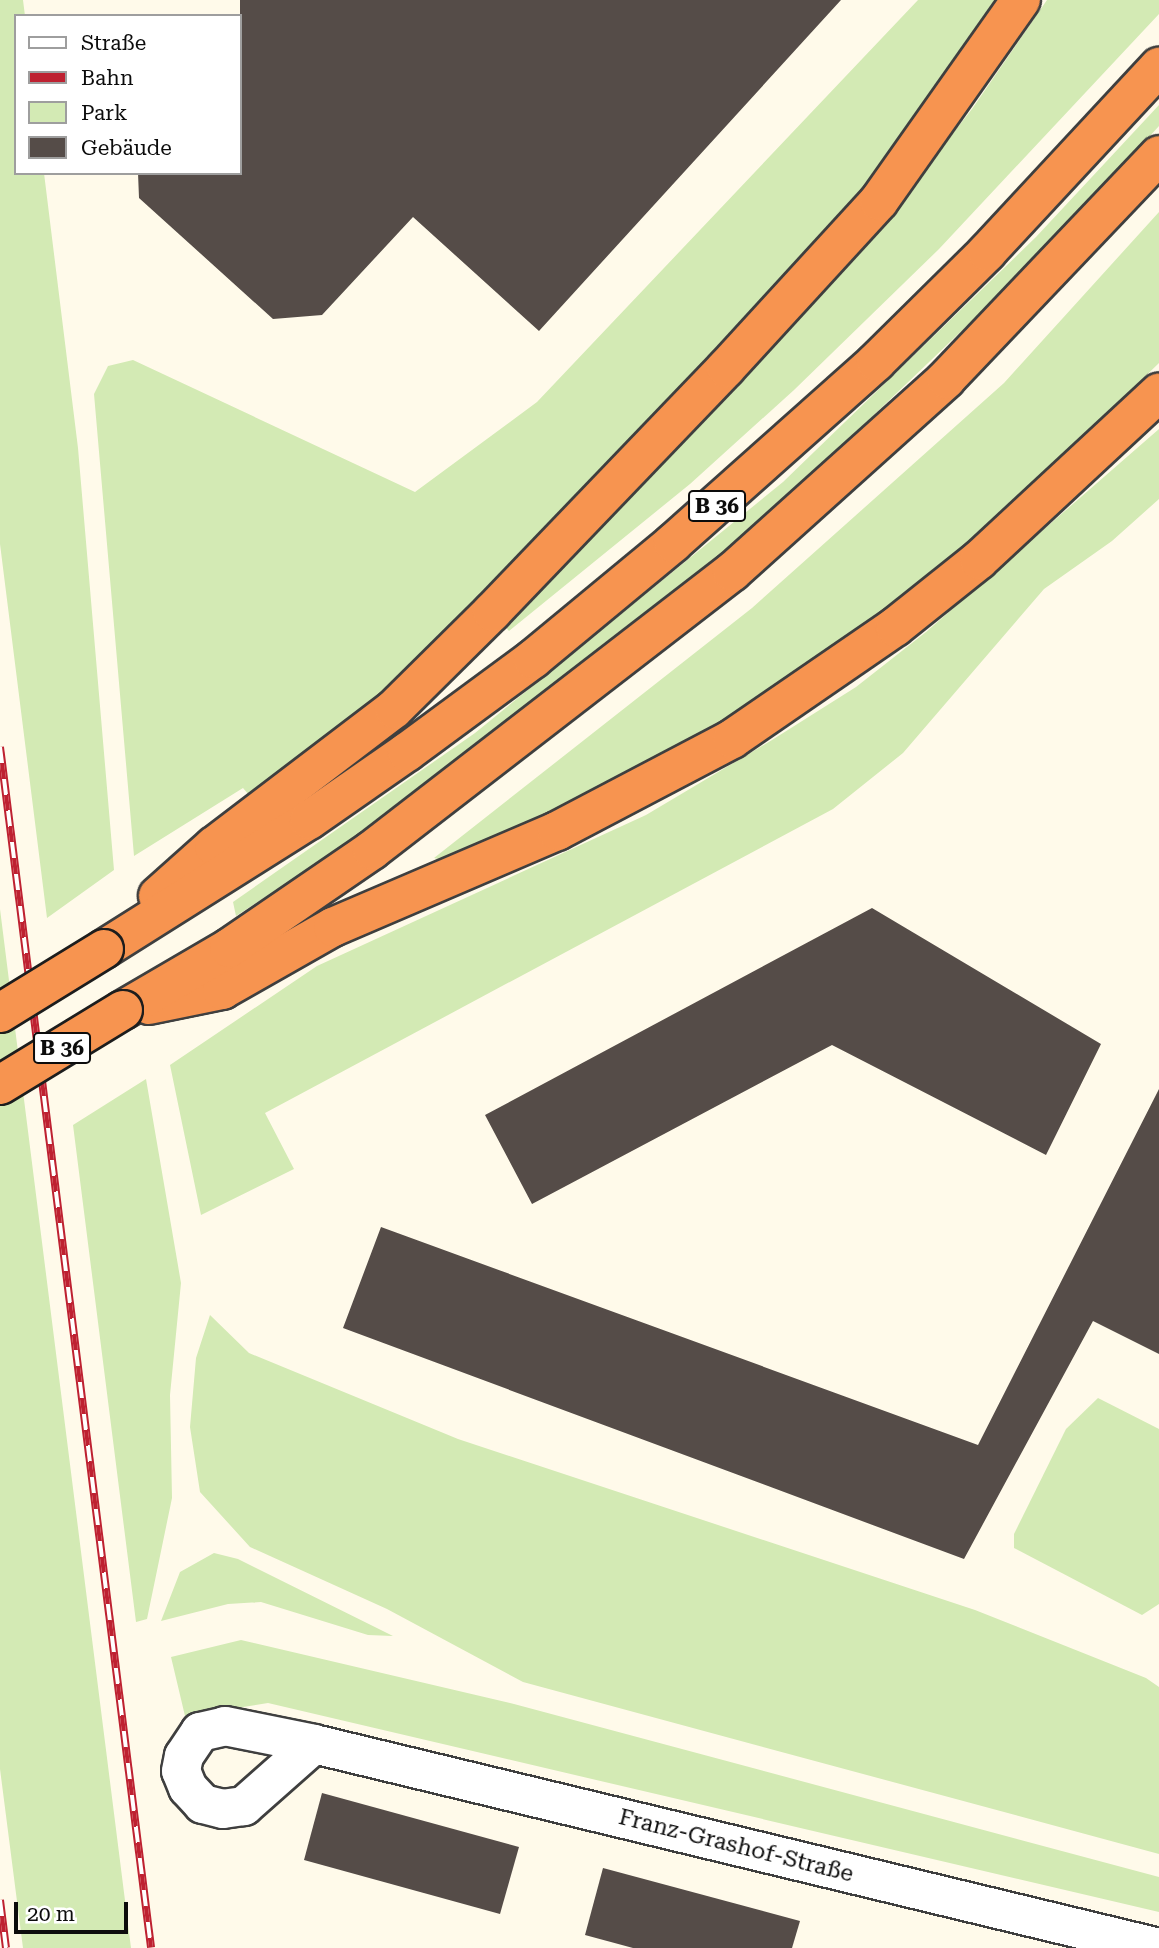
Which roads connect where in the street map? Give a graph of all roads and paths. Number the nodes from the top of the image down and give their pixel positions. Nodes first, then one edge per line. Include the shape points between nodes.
1 (1021, 0) edge
2 (1159, 67) edge
3 (1159, 155) edge
4 (1159, 393) edge
5 (216, 862) junction
6 (232, 965) junction
7 (0, 1013) edge
8 (0, 1085) edge
9 (314, 1744) dead end
10 (1159, 1948) edge

1 - 5 highway via 879,201 726,369 394,709
2 - 5 highway, B 36 via 1004,234 876,362 673,544 533,659 407,752
3 - 6 highway, B 36 via 946,379 751,556
4 - 6 highway via 979,560 775,713 665,778 557,831
5 - 7 highway, B 36, bridge via 104,949
6 - 8 highway, B 36, bridge via 205,994 123,1010
9 - 10 street, Franz-Grashof-Straße

